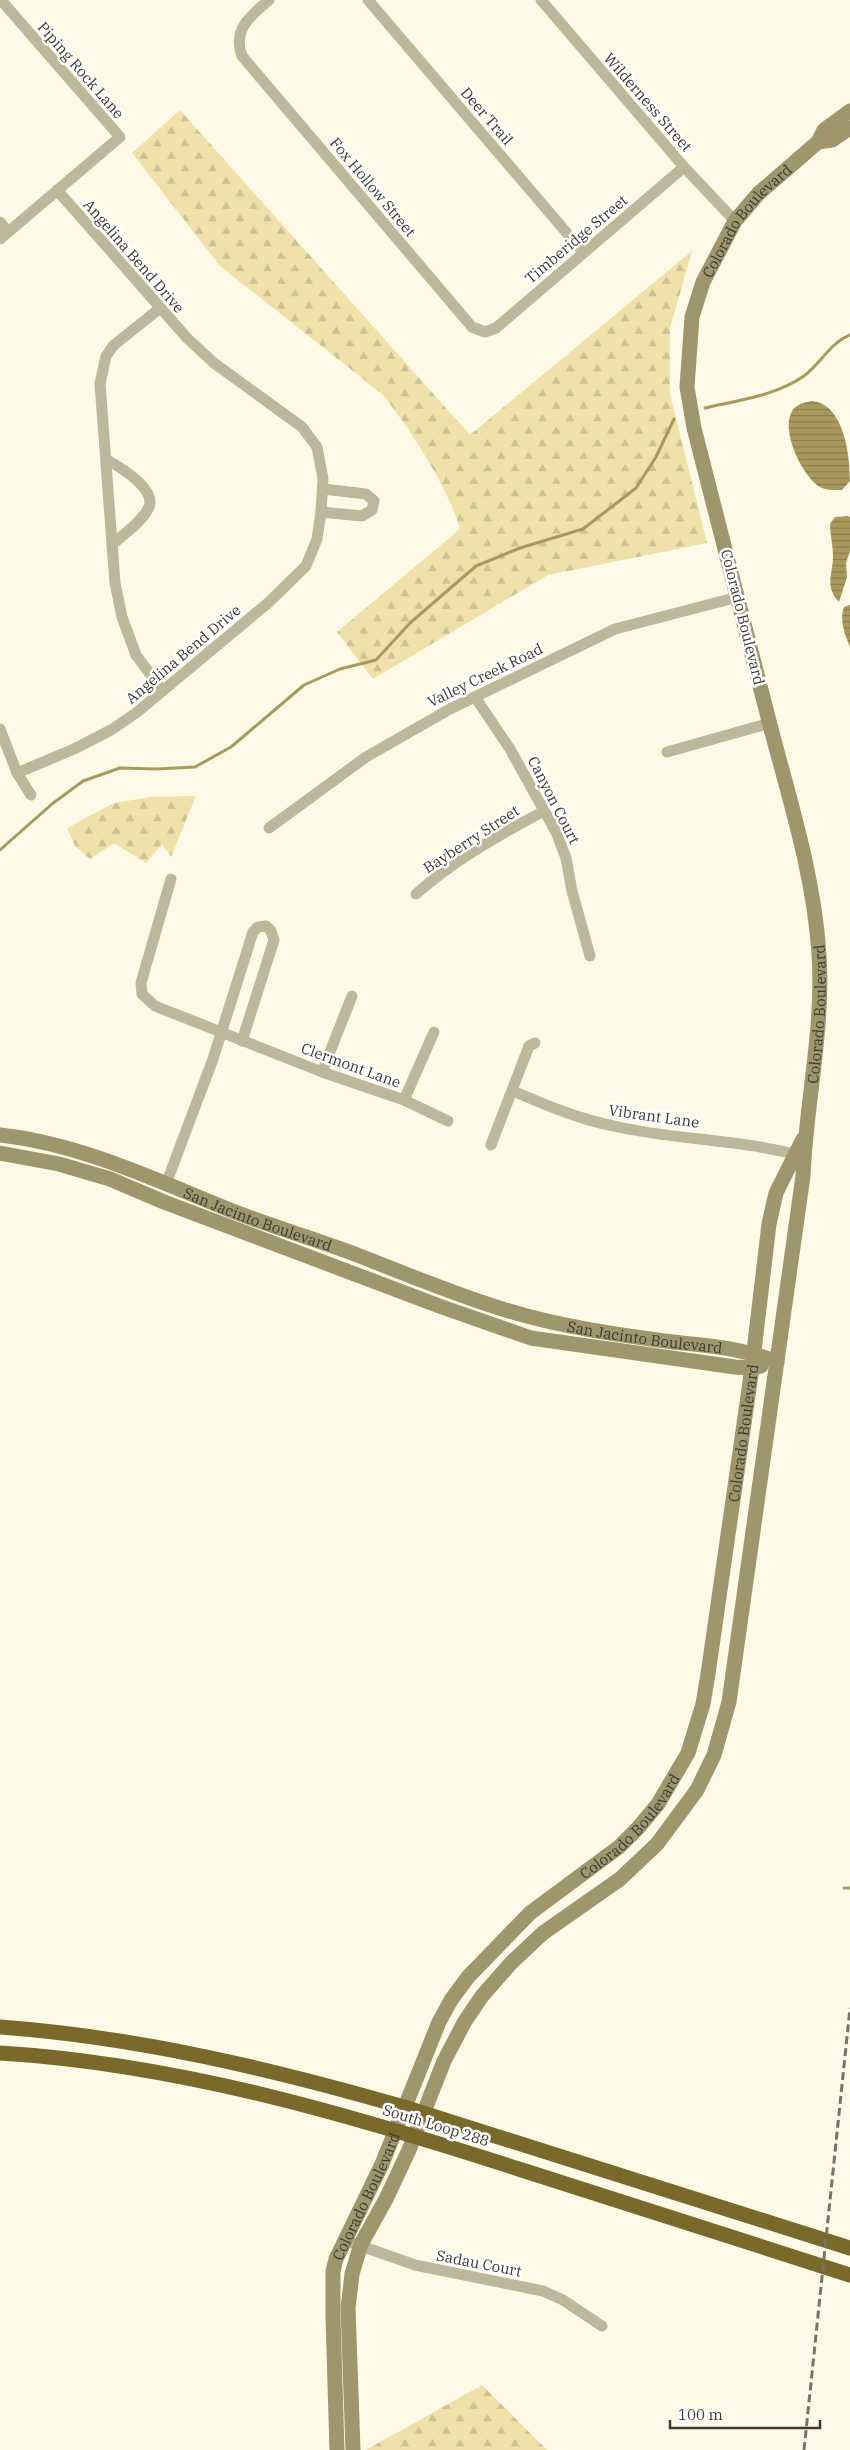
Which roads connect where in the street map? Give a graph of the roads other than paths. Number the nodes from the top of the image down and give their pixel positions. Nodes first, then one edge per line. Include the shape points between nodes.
1 (1, 0) edge
2 (268, 0) edge
3 (368, 0) edge
4 (541, 0) edge
5 (850, 111) edge
6 (850, 128) edge
7 (818, 142) junction
8 (684, 167) junction
9 (57, 190) junction
10 (735, 221) junction
11 (0, 222) edge
12 (4, 235) edge
13 (584, 252) junction
14 (159, 309) junction
15 (485, 332) joint
16 (107, 460) junction
17 (323, 489) junction
18 (321, 512) junction
19 (112, 545) junction
20 (738, 597) junction
21 (162, 690) junction
22 (476, 696) junction
23 (770, 723) junction
24 (0, 730) edge
25 (667, 752) dead end
26 (17, 774) junction
27 (31, 796) dead end
28 (544, 811) junction
29 (269, 828) dead end
30 (171, 880) dead end
31 (416, 894) dead end
32 (590, 956) dead end
33 (352, 996) dead end
34 (221, 1032) junction
35 (434, 1032) dead end
36 (242, 1041) junction
37 (535, 1043) dead end
38 (322, 1072) junction
39 (513, 1091) junction
40 (404, 1100) junction
41 (448, 1121) dead end
42 (0, 1135) edge
43 (805, 1135) junction
44 (24, 1138) junction
45 (491, 1145) dead end
46 (0, 1152) edge
47 (794, 1154) junction
48 (20, 1155) junction
49 (166, 1184) junction
50 (184, 1192) junction
51 (171, 1204) junction
52 (384, 1266) junction
53 (378, 1282) junction
54 (630, 1335) junction
55 (618, 1351) junction
56 (752, 1352) junction
57 (634, 1353) junction
58 (777, 1362) junction
59 (752, 1368) junction
60 (615, 1851) junction
61 (629, 1870) junction
62 (530, 1912) junction
63 (482, 1996) junction
64 (0, 2028) edge
65 (93, 2037) junction
66 (110, 2039) junction
67 (0, 2053) edge
68 (90, 2062) junction
69 (106, 2064) junction
70 (404, 2106) junction
71 (424, 2113) junction
72 (396, 2130) junction
73 (415, 2136) junction
74 (344, 2240) junction
75 (360, 2244) junction
76 (850, 2248) edge
77 (850, 2275) edge
78 (602, 2326) dead end
79 (337, 2450) edge
80 (353, 2450) edge

1 - 9 street, Piping Rock Lane via 120,137
2 - 15 street, Fox Hollow Street via 242,27 239,38 242,56 472,327
3 - 13 street, Deer Trail
4 - 8 street, Wilderness Street
5 - 7 main road, Colorado Boulevard via 824,130
6 - 7 main road, Colorado Boulevard via 832,140
7 - 10 main road, Colorado Boulevard via 759,193
8 - 10 street, Wilderness Street
8 - 13 street, Timberidge Street
9 - 12 street
9 - 14 street, Angelina Bend Drive
10 - 20 main road, Colorado Boulevard via 703,282 692,317 687,387 694,428
11 - 12 street
13 - 15 street, Timberidge Street via 496,328
14 - 16 street via 114,345 106,356 100,384
14 - 17 street, Angelina Bend Drive via 214,362 302,427 317,447
16 - 19 street
16 - 19 street via 148,490 151,501 148,510
17 - 18 street, Angelina Bend Drive
17 - 18 street via 366,494 374,501 372,510 362,516
18 - 21 street, Angelina Bend Drive via 306,566 268,603
19 - 21 street via 122,617 136,655
20 - 22 street, Valley Creek Road via 615,630
20 - 23 main road, Colorado Boulevard
21 - 26 street, Angelina Bend Drive via 111,730
22 - 28 street, Canyon Court
22 - 29 street, Valley Creek Road via 366,757
23 - 25 street
23 - 43 main road, Colorado Boulevard via 804,856 819,954 816,1052
24 - 26 street
26 - 27 street
28 - 31 street, Bayberry Street via 440,873
28 - 32 street, Canyon Court via 566,858
30 - 34 street, Clermont Lane via 141,983 142,994 155,1006
33 - 38 street
34 - 36 street, Clermont Lane
34 - 36 street via 253,932 258,926 266,926 274,940
34 - 49 street
35 - 40 street
36 - 38 street, Clermont Lane
37 - 39 street via 529,1046
38 - 40 street, Clermont Lane
39 - 45 street
39 - 47 street, Vibrant Lane via 575,1117 616,1127
40 - 41 street, Clermont Lane
42 - 44 main road, San Jacinto Boulevard
43 - 47 main road, Colorado Boulevard
43 - 58 main road, Colorado Boulevard via 804,1176
44 - 48 main road
44 - 49 main road, San Jacinto Boulevard via 114,1162
46 - 48 main road, San Jacinto Boulevard
47 - 56 main road, Colorado Boulevard via 776,1193 769,1224
48 - 51 main road, San Jacinto Boulevard via 110,1178
49 - 50 main road, San Jacinto Boulevard
49 - 51 main road
50 - 51 main road
50 - 52 main road, San Jacinto Boulevard
51 - 53 main road, San Jacinto Boulevard
52 - 53 main road
52 - 54 main road, San Jacinto Boulevard via 478,1302 544,1322
53 - 55 main road, San Jacinto Boulevard via 531,1338
54 - 55 main road
54 - 56 main road, San Jacinto Boulevard
54 - 57 main road
55 - 57 main road, San Jacinto Boulevard
56 - 58 main road, San Jacinto Boulevard
56 - 59 main road, Colorado Boulevard
57 - 59 main road, San Jacinto Boulevard
58 - 59 main road, San Jacinto Boulevard
58 - 61 main road, Colorado Boulevard via 730,1702 714,1755 697,1790 658,1844
59 - 60 main road, Colorado Boulevard via 708,1674 695,1733 682,1766 658,1804
60 - 61 main road
60 - 62 main road, Colorado Boulevard
61 - 63 main road, Colorado Boulevard via 590,1902 543,1933
62 - 63 main road via 525,1923 483,1968
62 - 70 main road, Colorado Boulevard via 477,1966 451,2000
63 - 71 main road, Colorado Boulevard via 444,2061
64 - 65 highway, South Loop 288
65 - 66 highway, South Loop 288
65 - 68 highway
66 - 69 highway
66 - 70 highway, South Loop 288 via 235,2062
67 - 68 highway, South Loop 288
68 - 69 highway, South Loop 288
69 - 72 highway, South Loop 288 via 239,2089
70 - 71 highway, South Loop 288
70 - 72 main road, Colorado Boulevard
71 - 73 main road, Colorado Boulevard
71 - 76 highway, South Loop 288
72 - 73 highway, South Loop 288
72 - 74 main road, Colorado Boulevard
73 - 75 main road, Colorado Boulevard via 386,2199
73 - 77 highway, South Loop 288
74 - 75 street, Sadau Court
74 - 79 main road, Colorado Boulevard via 333,2271
75 - 78 street, Sadau Court via 416,2265 542,2291 563,2300
75 - 80 main road, Colorado Boulevard via 348,2308

